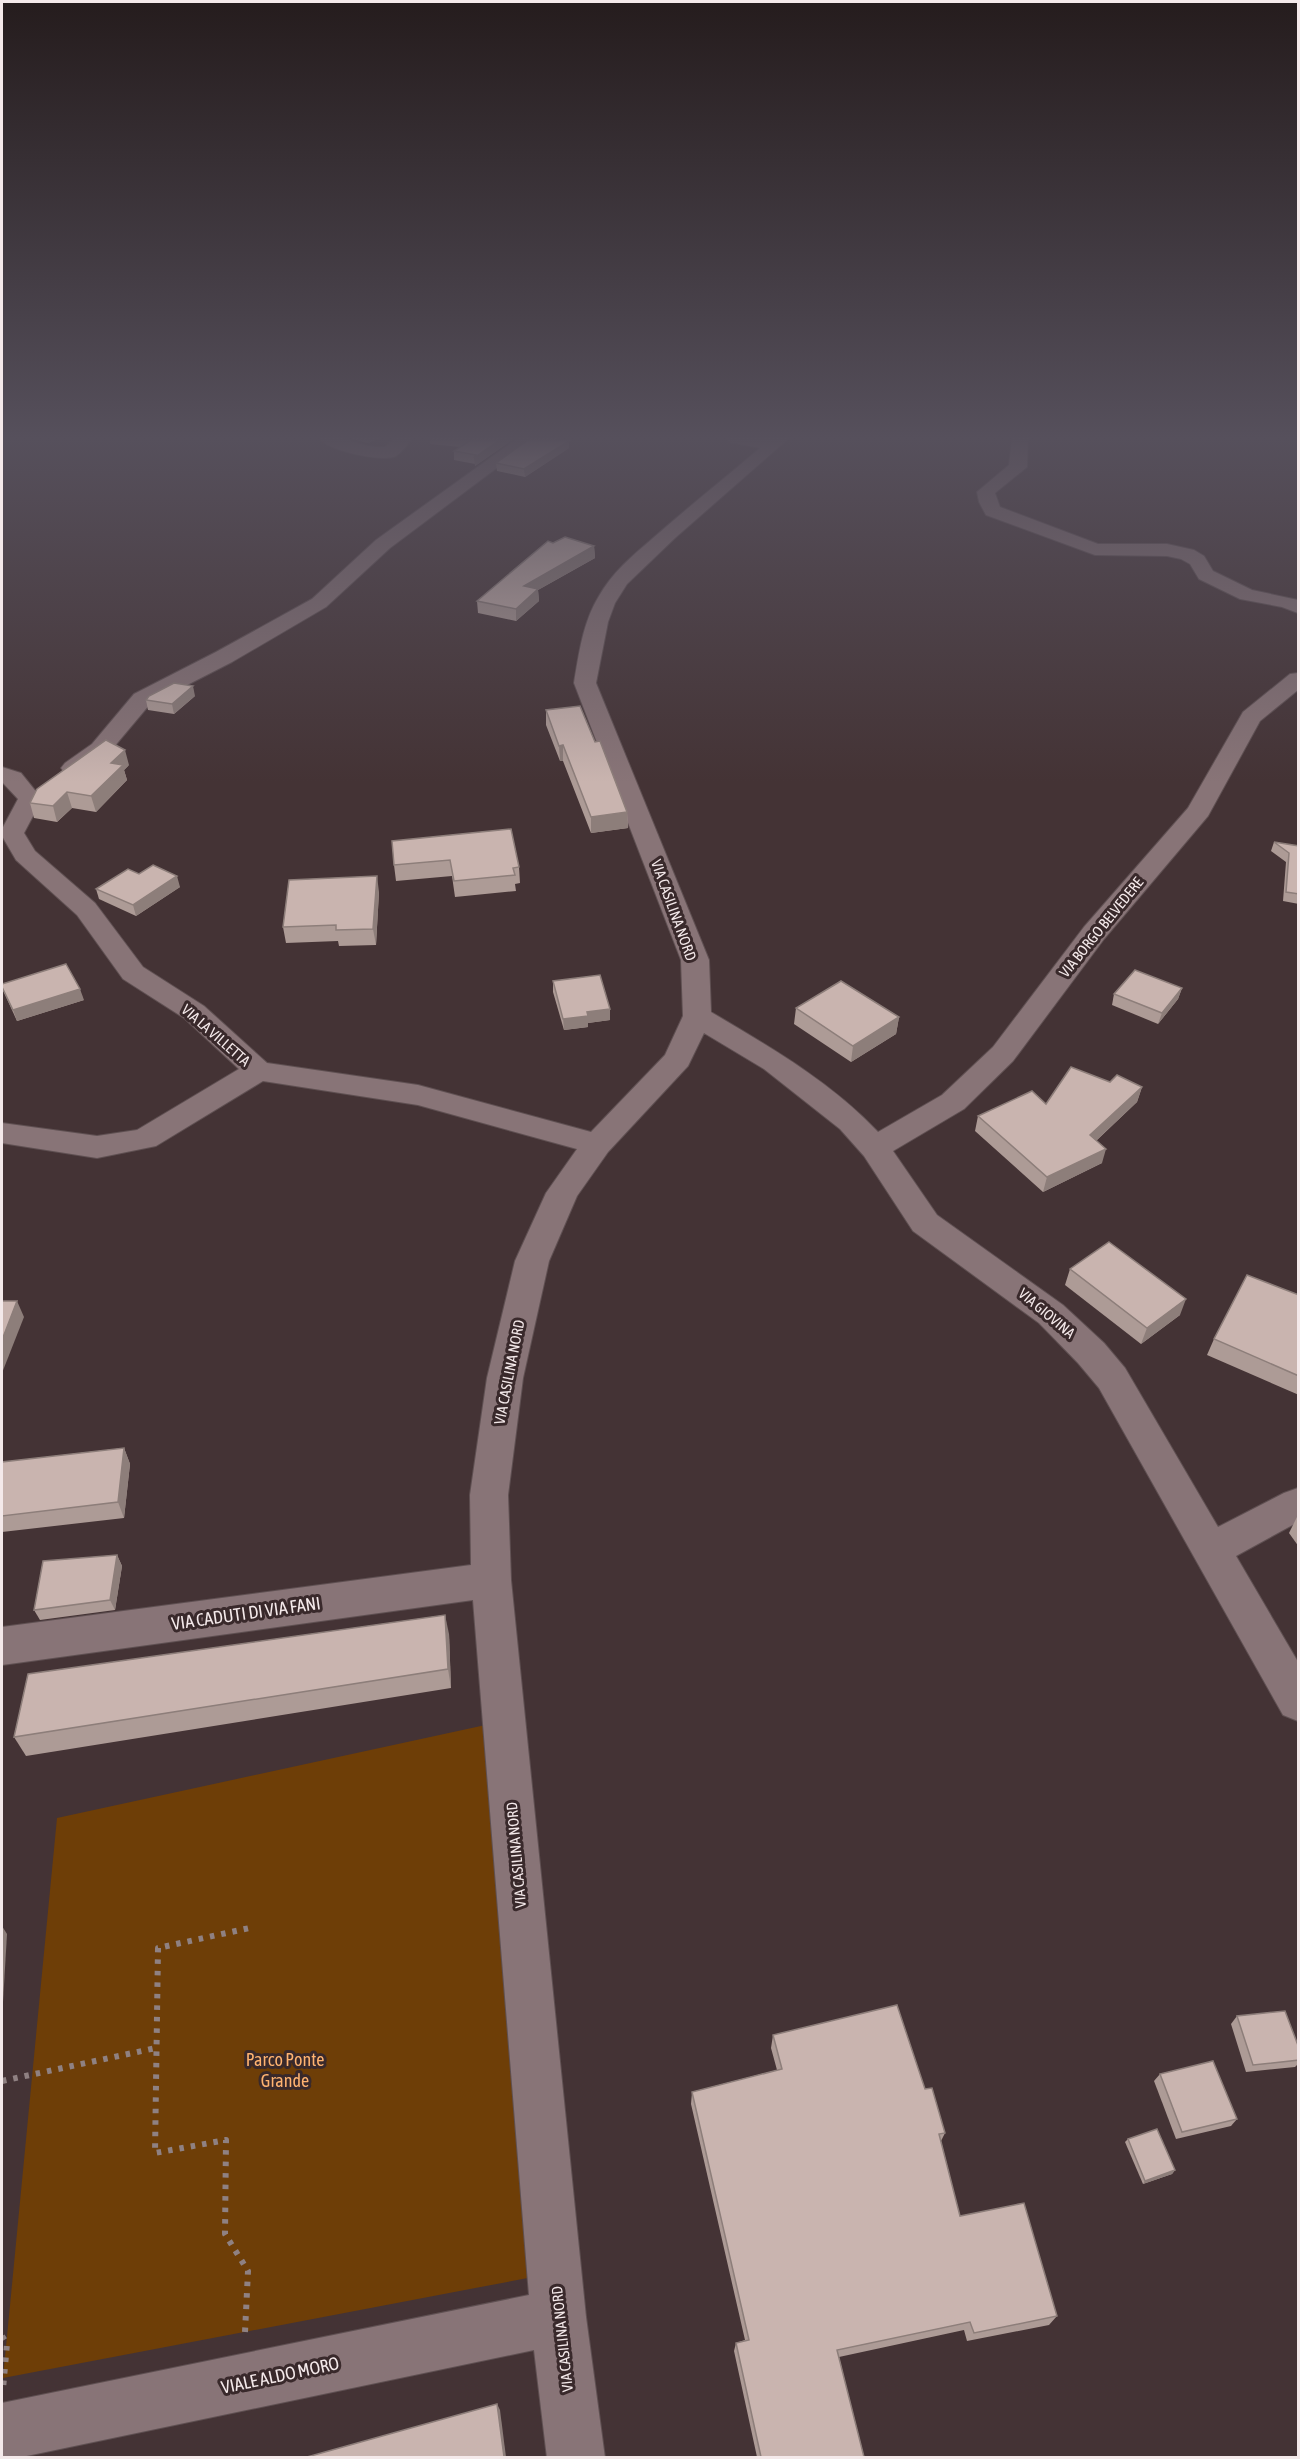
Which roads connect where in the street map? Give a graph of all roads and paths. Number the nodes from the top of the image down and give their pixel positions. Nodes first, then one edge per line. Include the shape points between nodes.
1 (374, 553) edge
2 (647, 553) edge
3 (1181, 553) edge
4 (1299, 607) edge
5 (1299, 679) edge
6 (2, 774) edge
7 (44, 788) junction
8 (697, 1016) junction
9 (258, 1071) junction
10 (2, 1133) edge
11 (597, 1144) junction
12 (875, 1148) junction
13 (1299, 1504) edge
14 (1212, 1549) junction
15 (491, 1580) junction
16 (2, 1646) edge
17 (1299, 1701) edge
18 (254, 1928) dead end
19 (156, 2048) junction
20 (2, 2081) edge
21 (558, 2317) junction
22 (245, 2332) dead end
23 (2, 2336) edge
24 (2, 2416) edge
25 (576, 2457) edge

1 - 7 street via 319,603 141,699 100,749
2 - 8 street, VIA CASILINA NORD via 605,602 591,644 585,683 695,960
3 - 4 street via 1197,560 1206,575 1247,595
5 - 12 street, VIA BORGO BELVEDERE via 1251,717 1199,811 1089,939 1003,1054 953,1102
6 - 7 street
7 - 9 street, VIA LA VILLETTA via 12,833 25,855 86,909 133,973 194,1012
8 - 11 street, VIA CASILINA NORD via 678,1059
8 - 12 street, VIA GIOVINA via 744,1042 789,1074 851,1122
9 - 10 street via 145,1139 97,1147
9 - 11 street, VIA LA VILLETTA via 418,1095
11 - 15 street, VIA CASILINA NORD via 562,1193 532,1261 506,1378 489,1495
12 - 14 street, VIA GIOVINA via 926,1223 1051,1314 1099,1362
13 - 14 street
14 - 17 street, VIA GIOVINA
15 - 16 street, VIA CADUTI DI VIA FANI
15 - 21 street, VIA CASILINA NORD
18 - 19 path via 158,1948
19 - 20 path
19 - 22 path via 155,2153 225,2140 225,2234 248,2271
21 - 24 street, VIALE ALDO MORO
21 - 25 street, VIA CASILINA NORD
23 - 24 path via 7,2344

